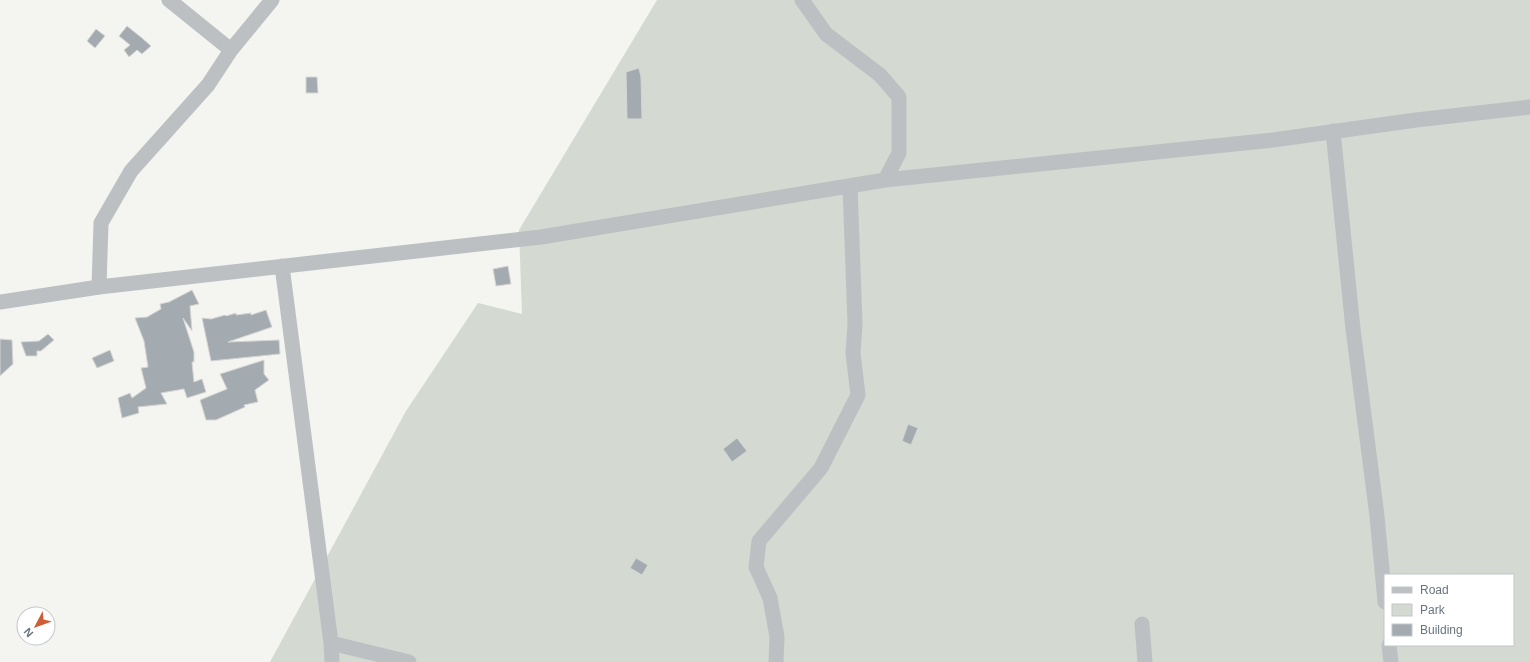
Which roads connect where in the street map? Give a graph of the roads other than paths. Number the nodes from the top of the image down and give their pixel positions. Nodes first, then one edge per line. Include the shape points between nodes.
1 (169, 0) edge
2 (272, 0) edge
3 (802, 0) edge
4 (232, 50) junction
5 (1530, 107) edge
6 (1333, 131) junction
7 (885, 180) junction
8 (850, 186) junction
9 (282, 266) junction
10 (99, 287) junction
11 (0, 302) edge
12 (1384, 591) edge
13 (1142, 624) dead end
14 (331, 643) junction
15 (1389, 646) edge
16 (332, 662) edge
17 (409, 662) edge
18 (776, 662) edge
19 (1144, 662) edge
20 (1391, 662) edge

1 - 4 street
2 - 4 street
3 - 7 street via 826,34 880,75 899,97 899,154
4 - 10 street via 208,85 131,171 101,223
5 - 6 street
6 - 7 street via 1272,140
6 - 12 street
7 - 8 street
8 - 9 street via 541,237
8 - 18 street via 855,324 853,353 858,395 821,468 759,542 756,568 770,598 777,637
9 - 10 street
9 - 14 street
10 - 11 street
13 - 19 street
14 - 16 street
14 - 17 street
15 - 20 street

